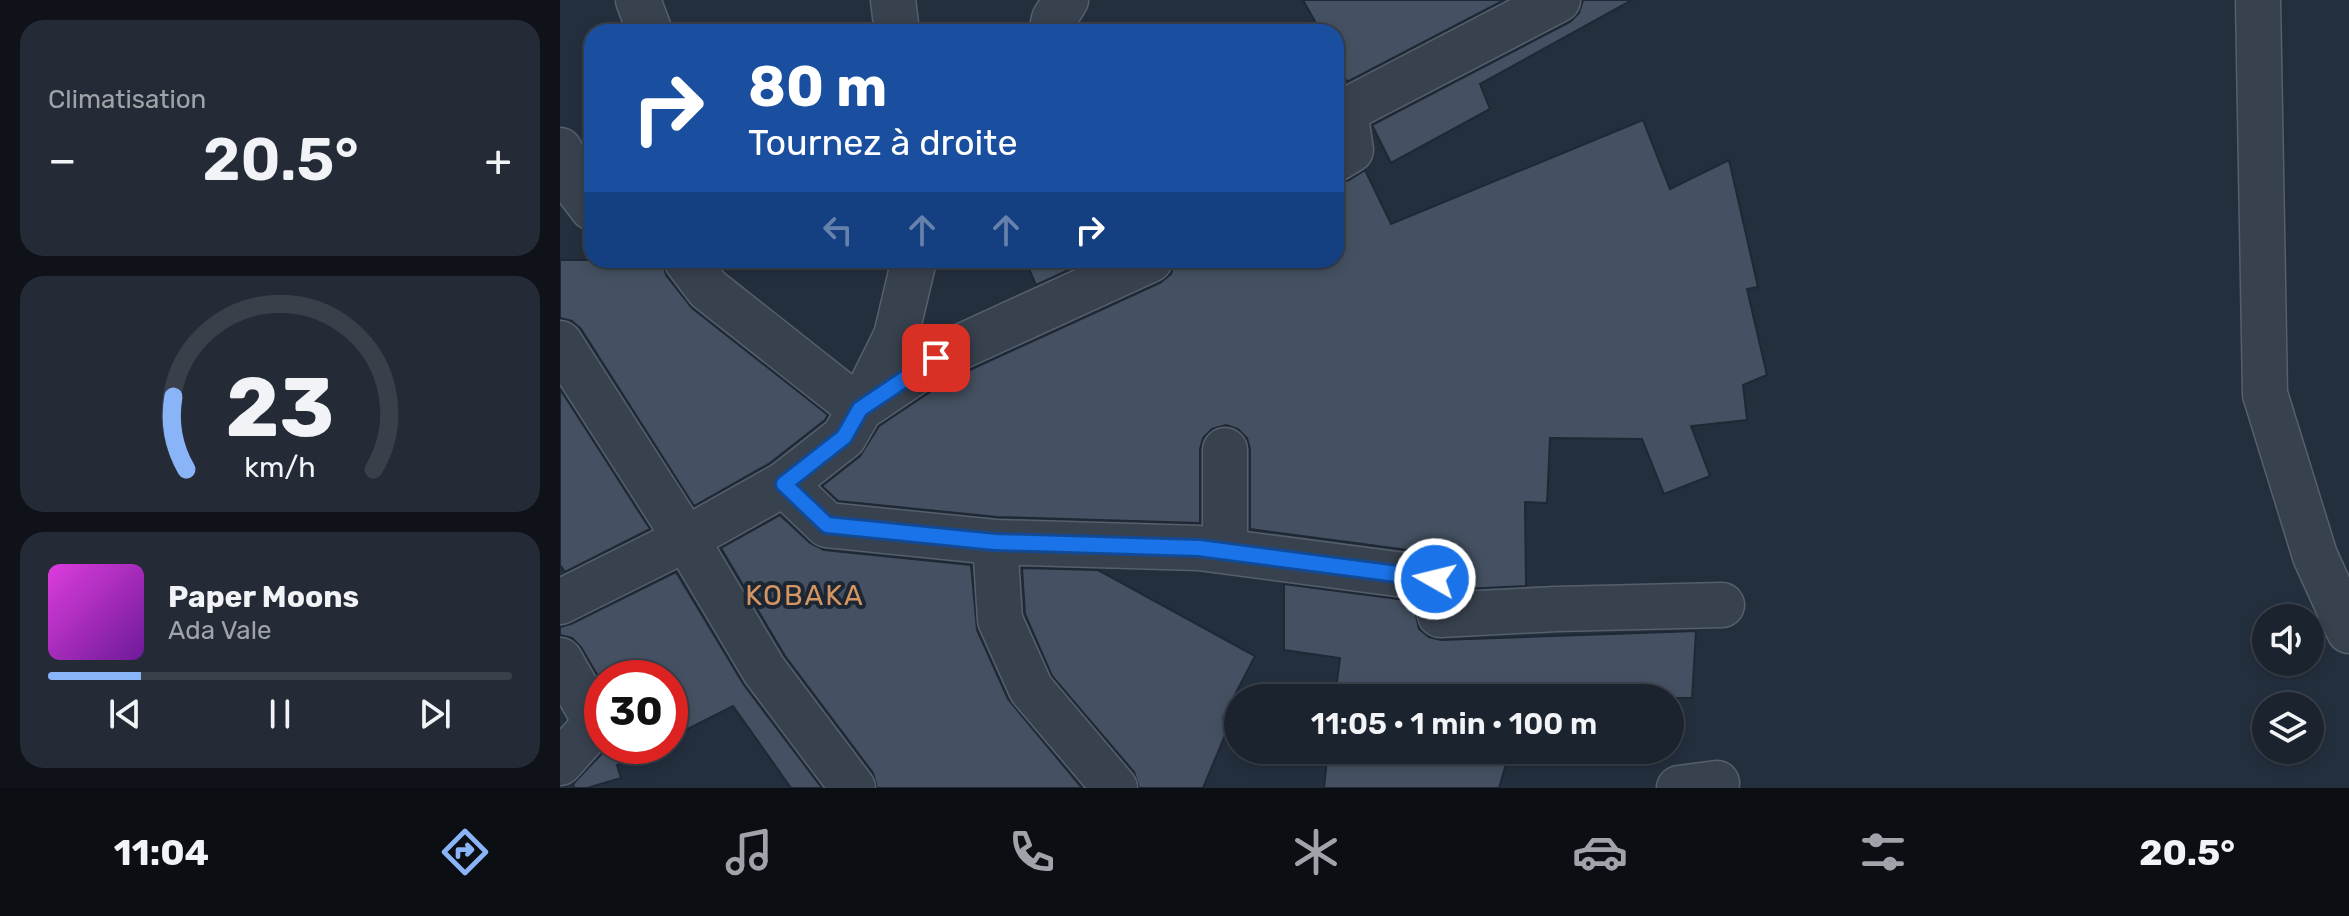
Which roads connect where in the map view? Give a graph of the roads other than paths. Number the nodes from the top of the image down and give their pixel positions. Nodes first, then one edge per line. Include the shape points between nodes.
1 (638, 0) edge
2 (893, 0) edge
3 (1066, 0) edge
4 (1558, 0) edge
5 (2258, 0) edge
6 (647, 24) edge
7 (896, 24) edge
8 (1053, 24) edge
9 (560, 150) edge
10 (1344, 154) edge
11 (584, 197) edge
12 (692, 268) edge
13 (912, 268) edge
14 (1133, 268) edge
15 (560, 343) edge
16 (860, 409) junction
17 (1225, 450) dead end
18 (784, 484) junction
19 (686, 539) junction
20 (995, 542) junction
21 (1225, 551) junction
22 (564, 593) edge
23 (1722, 605) dead end
24 (2349, 631) edge
25 (560, 660) edge
26 (560, 763) edge
27 (853, 788) edge
28 (1115, 788) edge

1 - 6 street
2 - 7 street
3 - 8 street
4 - 10 street via 1345,111 1351,150
5 - 24 street via 2265,394 2315,556
9 - 11 street
12 - 16 street via 708,289
13 - 16 street via 896,336
14 - 16 street via 936,358
15 - 19 street
16 - 18 street via 844,437
17 - 21 street
18 - 19 street
18 - 20 street via 827,525
19 - 22 street
19 - 27 street via 764,670
20 - 21 street
20 - 28 street via 1000,620 1031,689
21 - 23 street via 1435,579 1440,615
25 - 26 street via 596,723

